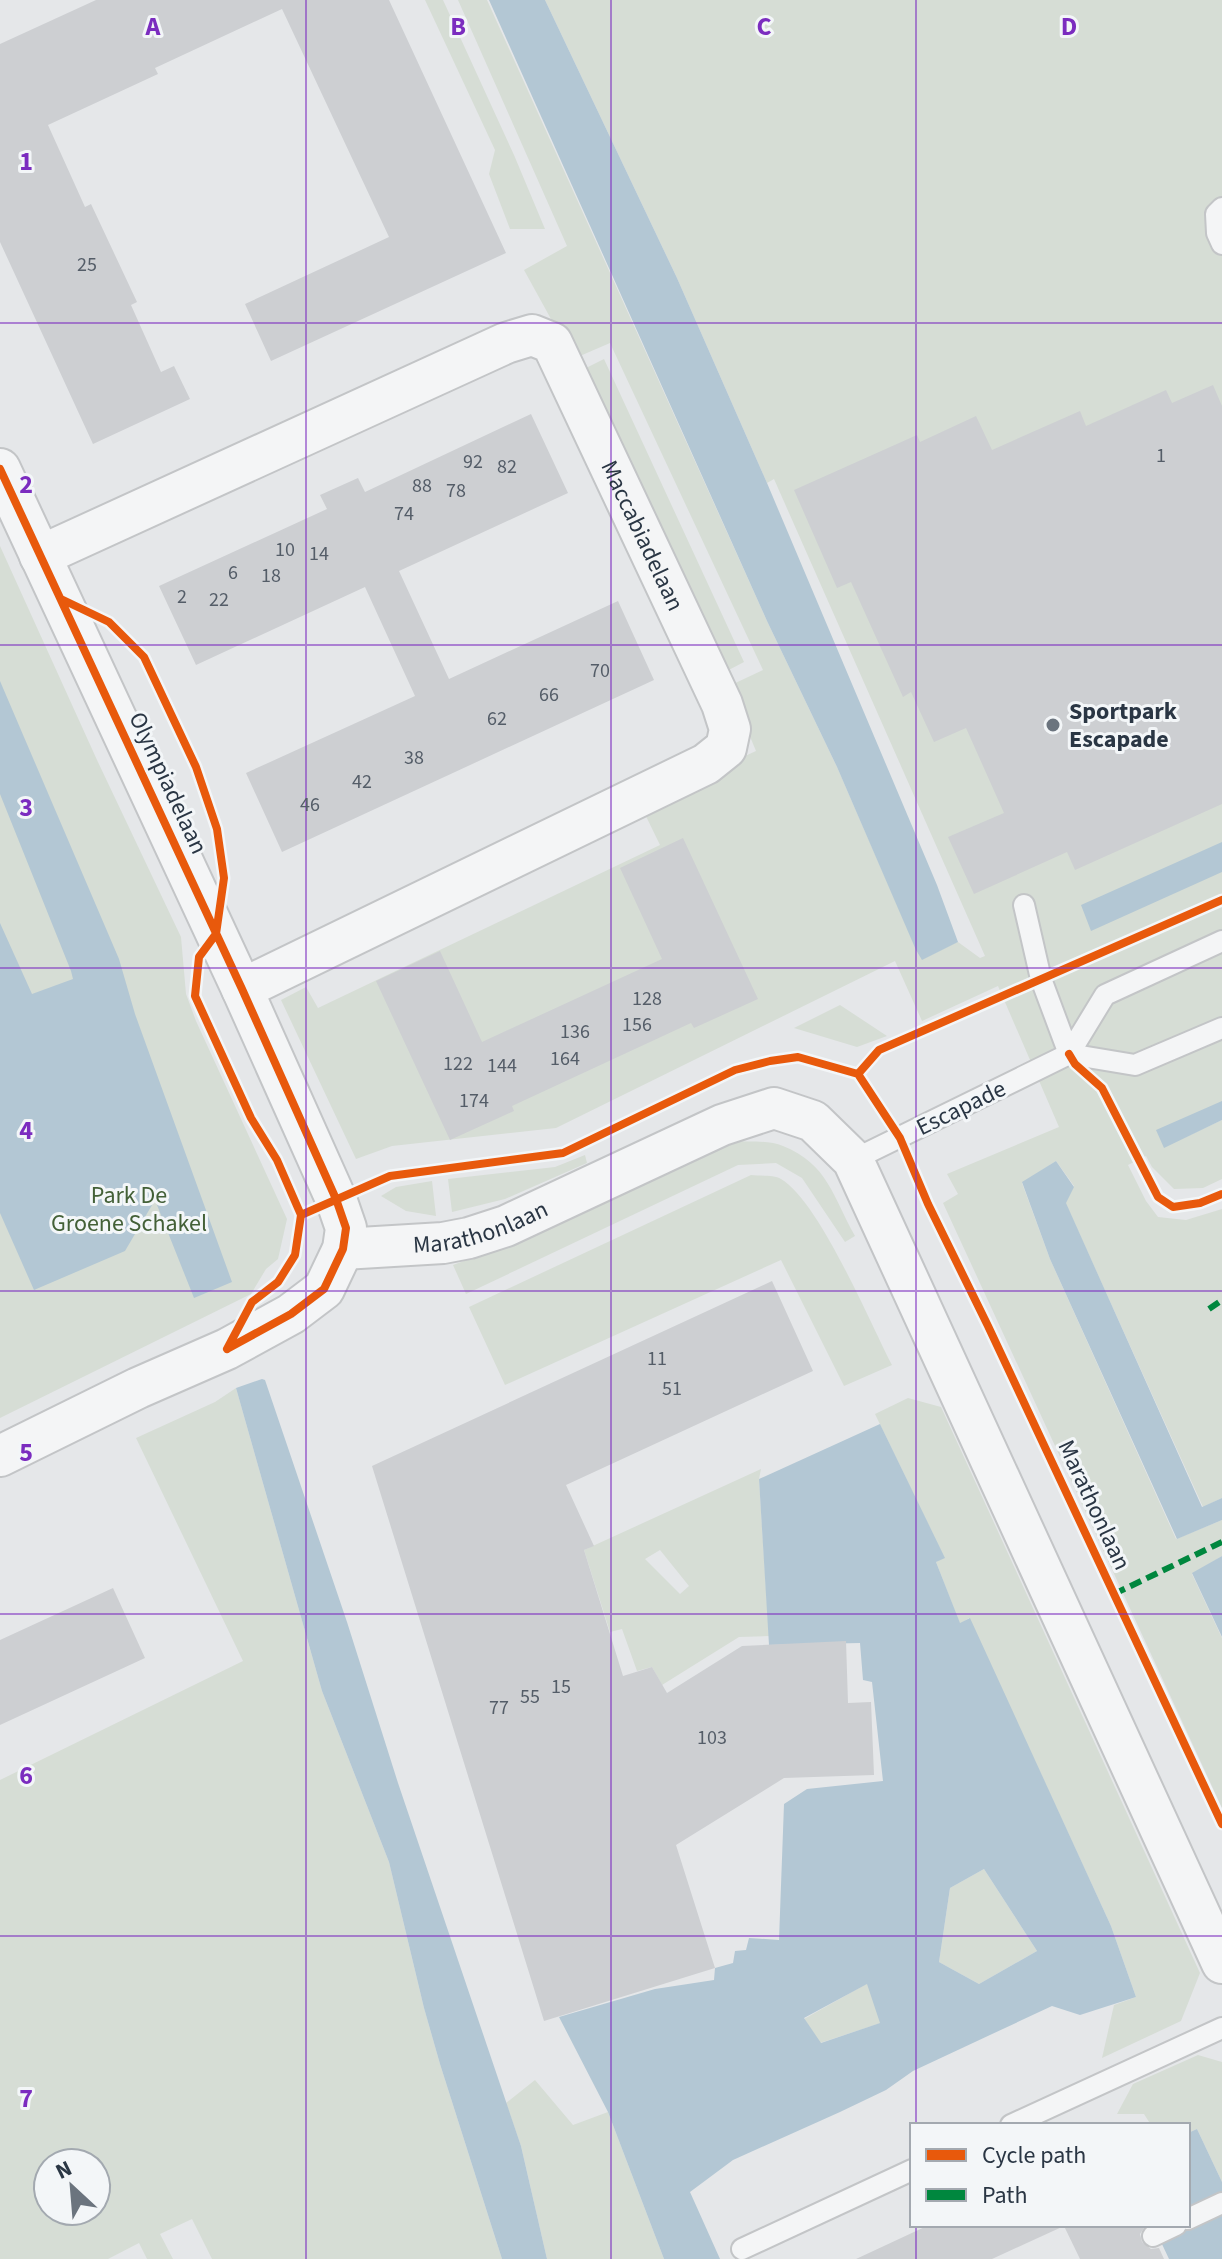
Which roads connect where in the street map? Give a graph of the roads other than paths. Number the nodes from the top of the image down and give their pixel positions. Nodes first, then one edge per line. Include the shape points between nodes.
1 (1222, 208) edge
2 (1222, 244) edge
3 (0, 469) edge
4 (40, 556) junction
5 (1024, 905) dead end
6 (1222, 941) edge
7 (242, 989) junction
8 (1222, 1028) edge
9 (1069, 1054) junction
10 (853, 1160) junction
11 (343, 1249) junction
12 (0, 1456) edge
13 (1222, 1963) edge
14 (1222, 2028) edge
15 (1015, 2123) edge
16 (910, 2171) edge
17 (1222, 2203) edge
18 (1190, 2218) edge
19 (1172, 2227) edge
20 (1153, 2236) dead end
21 (742, 2249) dead end

1 - 2 lane via 1216,214
3 - 4 street, Olympiadelaan
4 - 7 street, Olympiadelaan
4 - 7 street, Maccabiadelaan via 532,335 552,343 722,704 730,729 726,748 706,764
5 - 9 lane via 1041,979
6 - 9 lane via 1105,995
7 - 11 street, Olympiadelaan via 336,1199 346,1228
8 - 9 lane via 1135,1065
9 - 10 lane, Escapade
10 - 11 street, Marathonlaan via 813,1121 774,1108 722,1125 506,1226 443,1243
10 - 13 street, Marathonlaan
11 - 12 street via 324,1289 291,1314
14 - 15 lane
16 - 21 lane
17 - 18 lane
19 - 20 lane

